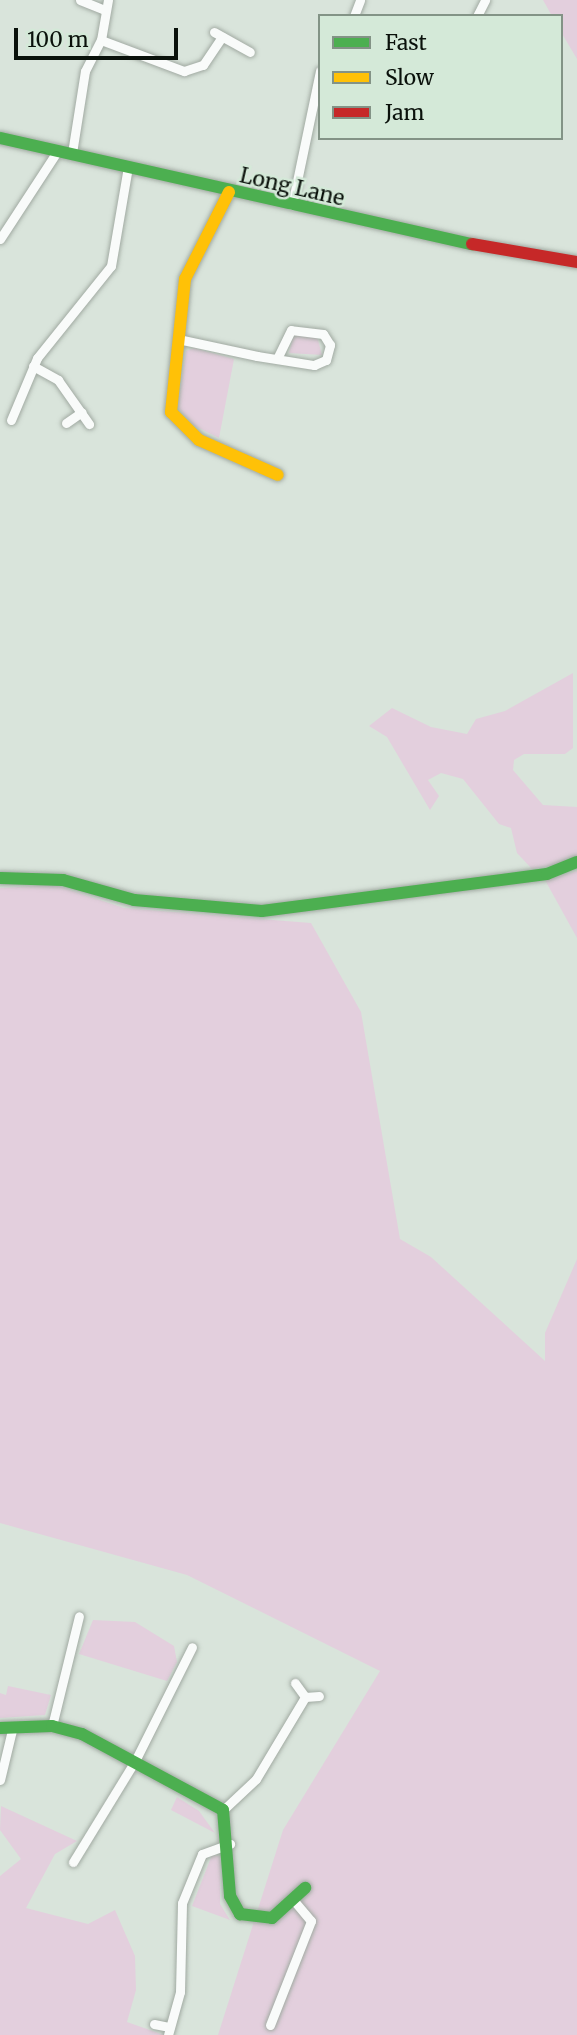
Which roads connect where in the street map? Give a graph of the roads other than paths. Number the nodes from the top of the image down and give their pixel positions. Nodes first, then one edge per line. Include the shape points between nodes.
1 (80, 0) edge
2 (107, 5) edge
3 (101, 40) junction
4 (250, 51) dead end
5 (318, 81) edge
6 (0, 138) edge
7 (58, 150) junction
8 (72, 153) junction
9 (128, 167) junction
10 (229, 192) junction
11 (292, 205) junction
12 (0, 239) edge
13 (577, 262) edge
14 (178, 339) junction
15 (277, 359) junction
16 (33, 366) junction
17 (82, 412) junction
18 (11, 420) dead end
19 (66, 423) dead end
20 (89, 424) dead end
21 (278, 475) dead end
22 (577, 862) edge
23 (0, 878) edge
24 (79, 1616) dead end
25 (192, 1647) dead end
26 (295, 1683) dead end
27 (319, 1696) dead end
28 (305, 1697) junction
29 (52, 1726) junction
30 (6, 1729) edge
31 (136, 1759) junction
32 (0, 1780) edge
33 (223, 1810) junction
34 (230, 1844) junction
35 (73, 1862) dead end
36 (305, 1888) dead end
37 (294, 1901) junction
38 (154, 2024) dead end
39 (270, 2025) dead end
40 (169, 2031) edge

1 - 2 street
2 - 3 street
3 - 4 street via 184,71 203,65 218,35
3 - 8 street via 85,71
5 - 11 street
6 - 7 street, Long Lane
7 - 8 street, Long Lane
7 - 12 street
8 - 9 street, Long Lane
9 - 10 street, Long Lane
9 - 16 street via 107,276 58,327
10 - 11 street, Long Lane
10 - 14 street via 187,272
11 - 13 street, Long Lane via 422,237
14 - 15 street
14 - 21 street via 169,403 177,425
15 - 15 street via 320,364 330,345 320,333 291,330
16 - 17 street via 58,380
16 - 18 street
17 - 19 street
17 - 20 street
22 - 23 street via 547,874 366,902 262,911 134,900 44,878
24 - 29 street
25 - 31 street
26 - 28 street
27 - 28 street
28 - 33 street via 256,1779
29 - 30 street
29 - 31 street
30 - 32 street
31 - 33 street
31 - 35 street
33 - 34 street
34 - 37 street via 230,1896 240,1914 272,1918
34 - 40 street via 202,1854 182,1903 180,1992
36 - 37 street
37 - 39 street via 311,1922
38 - 40 street

